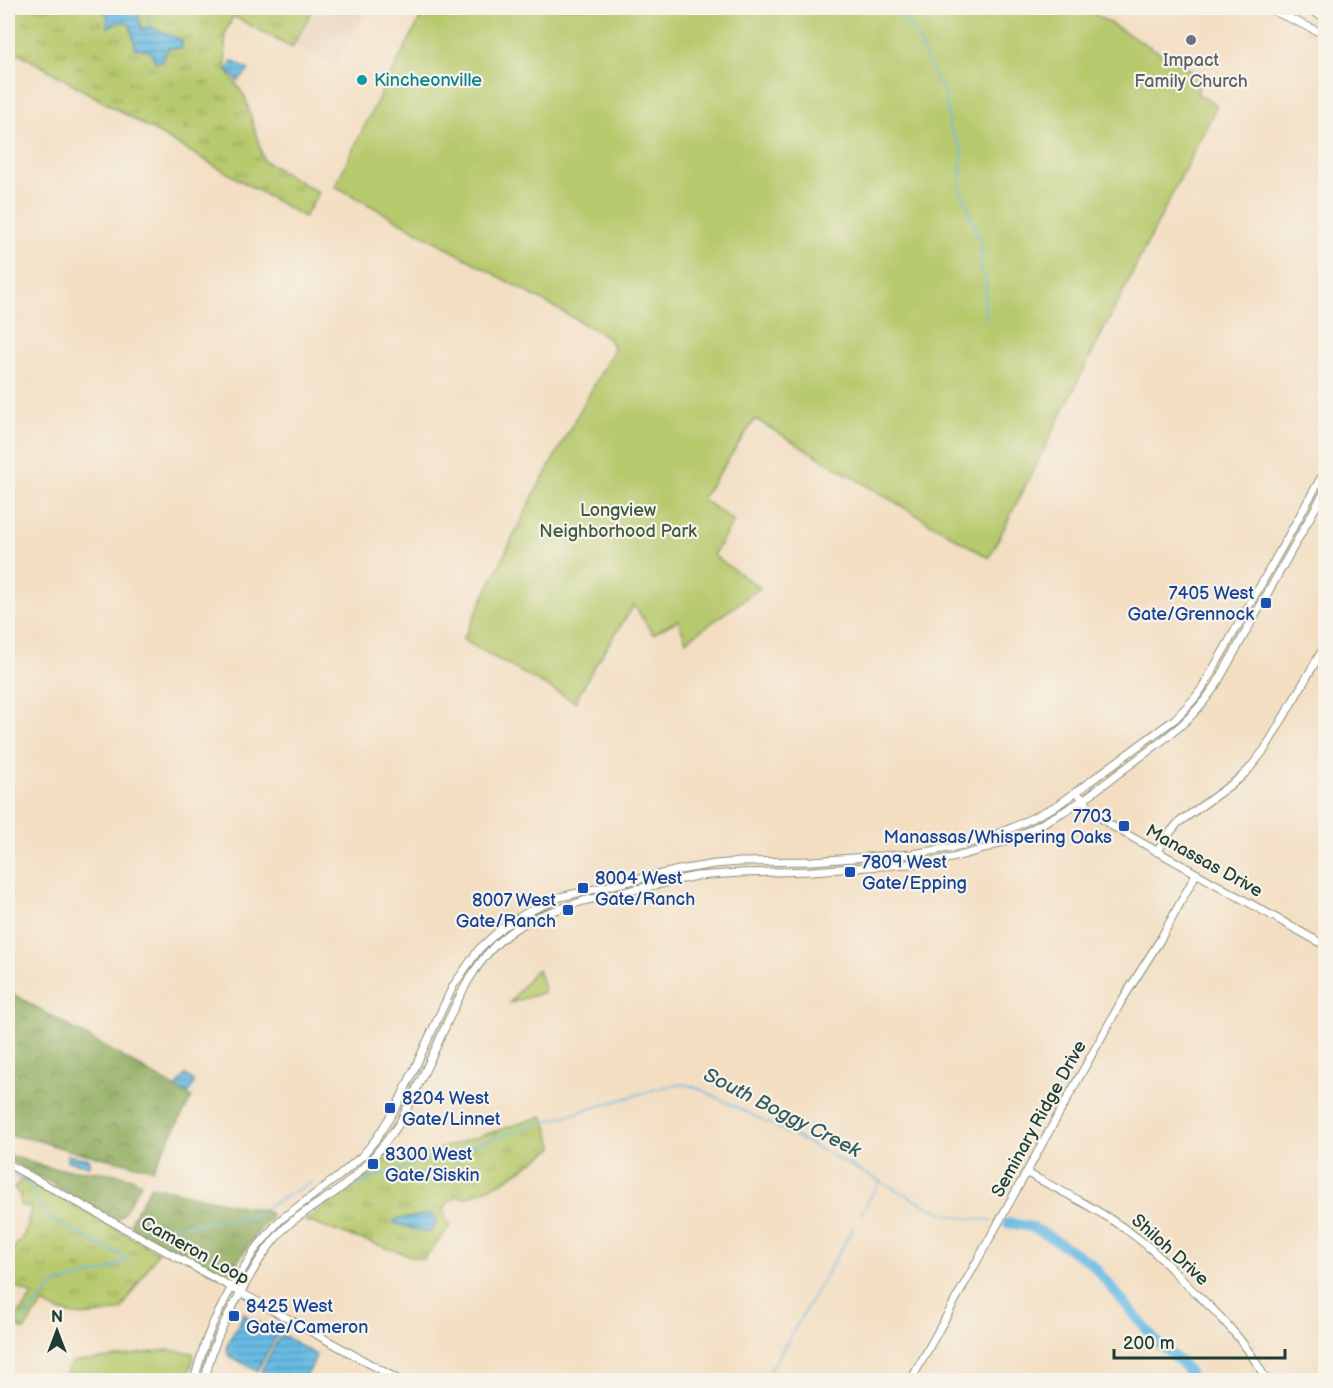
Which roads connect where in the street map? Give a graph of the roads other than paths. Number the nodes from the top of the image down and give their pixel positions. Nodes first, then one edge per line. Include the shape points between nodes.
1 (1268, 8) edge
2 (1303, 8) edge
3 (1326, 17) edge
4 (1326, 35) edge
5 (1326, 468) edge
6 (1326, 489) edge
7 (1326, 644) edge
8 (1076, 792) junction
9 (1083, 800) junction
10 (1157, 852) junction
11 (1196, 874) junction
12 (1326, 946) edge
13 (8, 1164) edge
14 (1027, 1173) junction
15 (231, 1288) junction
16 (240, 1293) junction
17 (194, 1380) edge
18 (205, 1380) edge
19 (399, 1380) edge
20 (911, 1380) edge
21 (1266, 1380) edge

1 - 4 main road
2 - 3 main road
5 - 8 main road via 1201,690 1175,719
6 - 9 main road via 1205,701 1178,729
7 - 10 main road via 1256,761 1240,778 1178,823
8 - 9 main road, Manassas Drive
8 - 15 main road via 1014,827 949,848 912,854 695,867 560,897 528,912 495,934 463,972 390,1119 363,1155 280,1220
9 - 10 main road, Manassas Drive via 1112,826
9 - 16 main road via 1019,836 952,858 696,876 583,901 521,925 501,940 476,969 399,1124 385,1143 347,1182 278,1236
10 - 11 main road, Manassas Drive
11 - 12 main road, Manassas Drive
11 - 14 main road, Seminary Ridge Drive
13 - 15 main road, Cameron Loop
14 - 20 main road, Seminary Ridge Drive
14 - 21 main road, Shiloh Drive via 1144,1243 1219,1316
15 - 16 main road, Cameron Loop
15 - 17 main road via 209,1333
16 - 18 main road via 218,1335
16 - 19 main road, Cameron Loop

